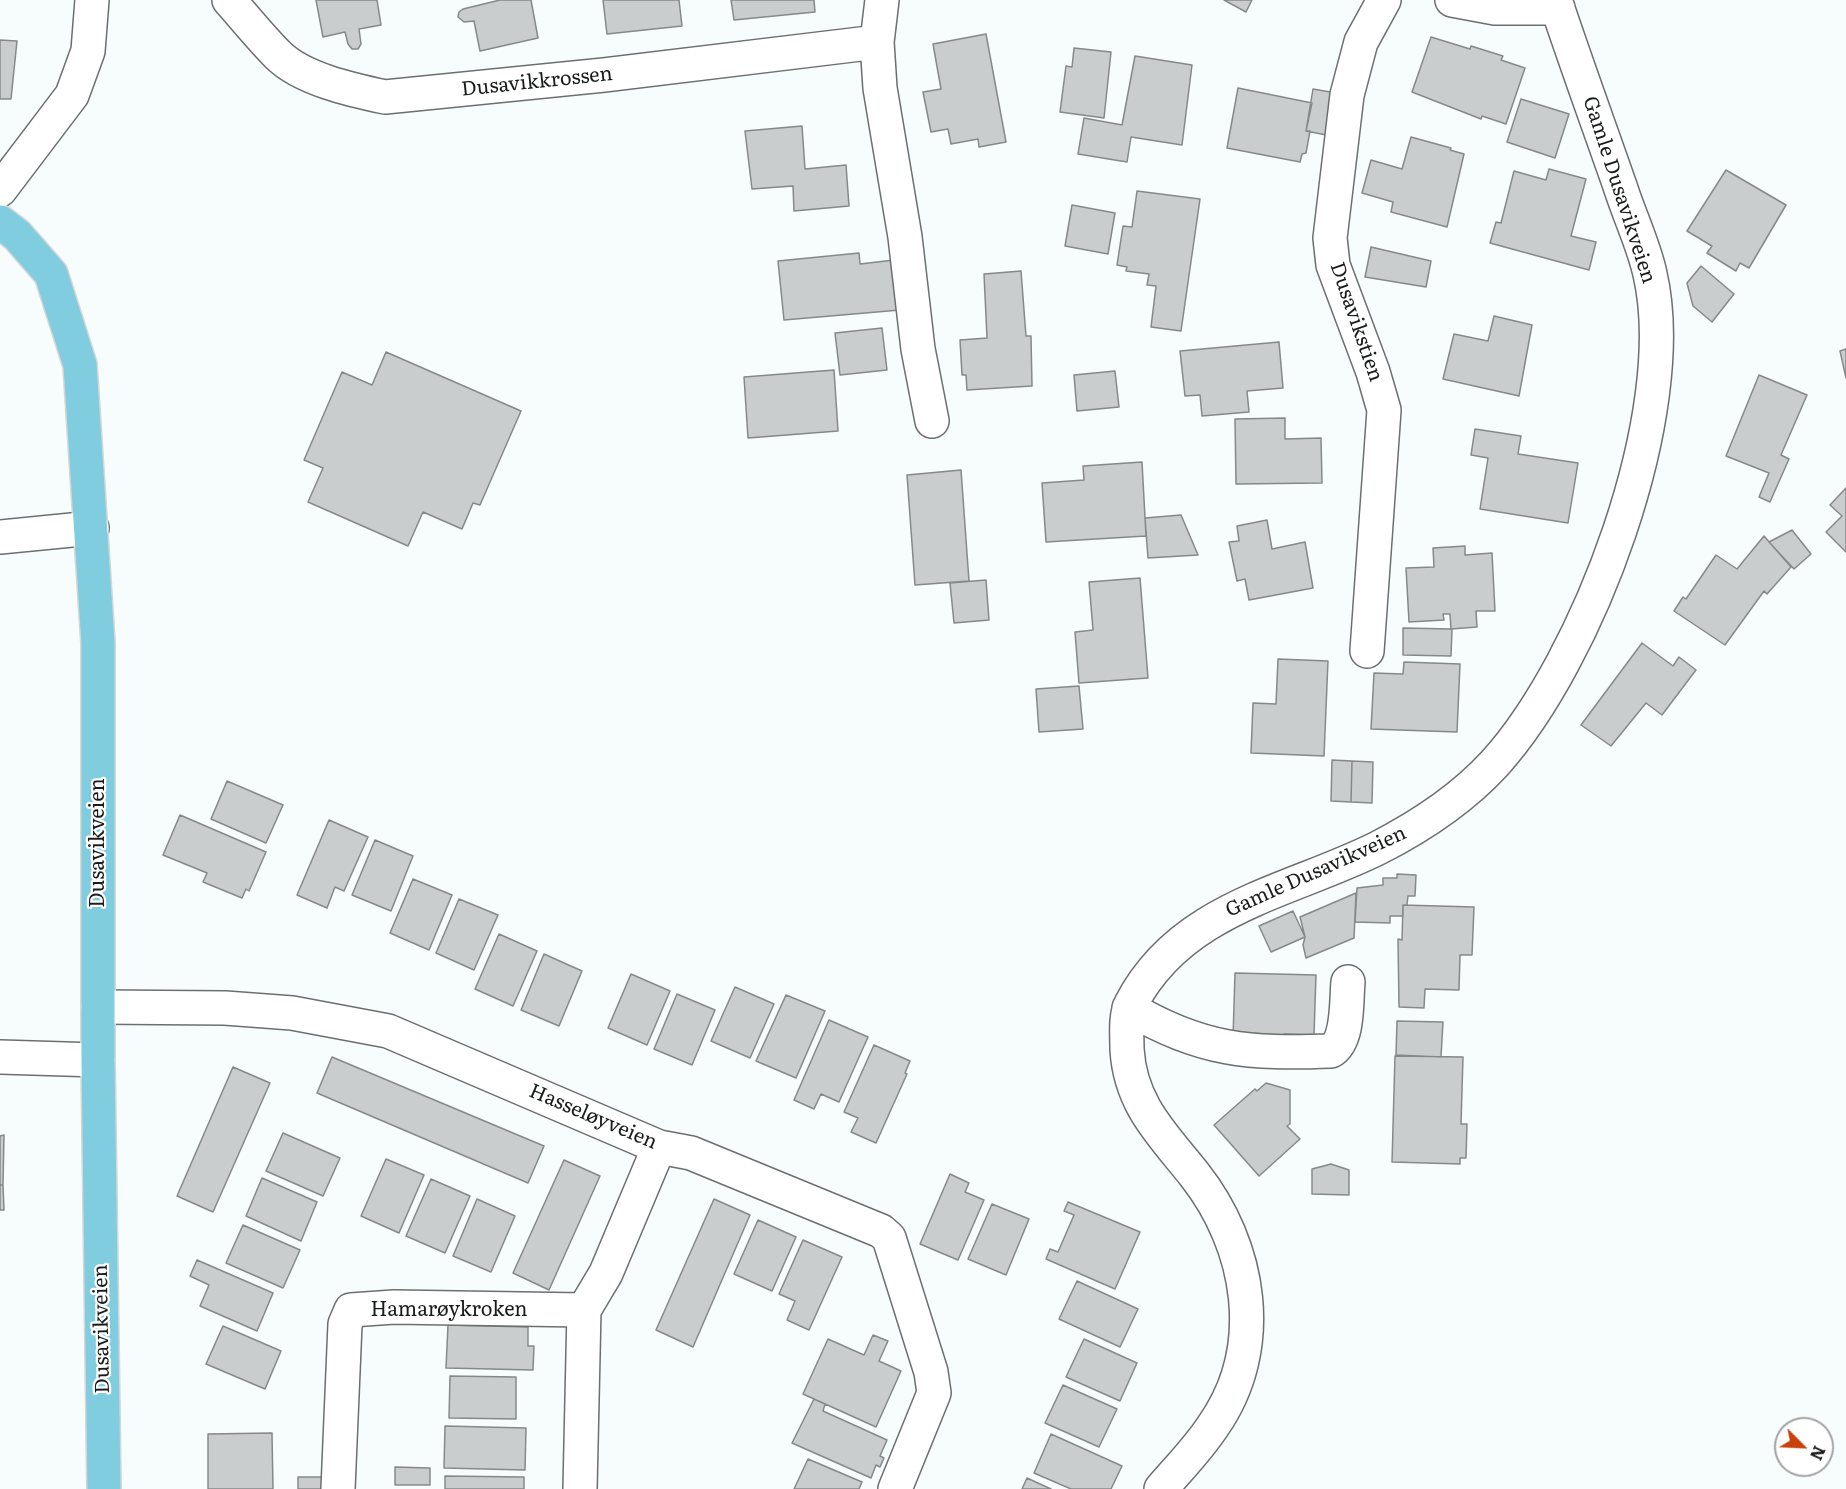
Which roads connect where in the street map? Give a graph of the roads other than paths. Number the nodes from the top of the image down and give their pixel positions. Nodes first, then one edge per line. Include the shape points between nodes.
1 (92, 0) edge
2 (229, 0) edge
3 (882, 0) edge
4 (1384, 0) edge
5 (1452, 0) edge
6 (1557, 4) edge
7 (877, 42) junction
8 (0, 190) edge
9 (0, 222) edge
10 (932, 422) dead end
11 (92, 528) junction
12 (0, 537) edge
13 (1367, 651) dead end
14 (1348, 982) dead end
15 (98, 1007) junction
16 (1129, 1008) junction
17 (0, 1057) edge
18 (98, 1060) junction
19 (659, 1147) junction
20 (584, 1310) junction
21 (104, 1489) edge
22 (338, 1489) edge
23 (580, 1489) edge
24 (895, 1489) edge
25 (1161, 1489) edge

1 - 8 street via 88,51 72,95
2 - 7 street, Dusavikkrossen via 280,57 314,76 384,97
3 - 7 street
4 - 13 street, Dusavikstien via 1361,42 1347,95 1330,238 1333,265 1384,410
5 - 6 street via 1495,8
6 - 16 street, Gamle Dusavikveien via 1650,275 1658,349 1641,458 1626,512 1593,597 1525,724 1495,763 1456,799 1425,823 1376,849 1217,916 1170,953
7 - 10 street via 880,88
9 - 11 main road, Dusavikveien via 17,235 51,274 80,365
11 - 12 street
11 - 15 main road, Dusavikveien via 98,643
14 - 16 street via 1342,1037 1338,1047 1331,1051 1249,1052 1211,1045 1176,1034
15 - 18 main road, Dusavikveien
15 - 19 street, Hasseløyveien via 292,1013 388,1031
16 - 25 street via 1128,1060 1135,1089 1152,1123 1195,1175 1229,1233 1244,1276 1249,1321 1241,1369 1229,1400 1214,1426
17 - 18 street
18 - 21 main road, Dusavikveien
19 - 20 street via 606,1273
19 - 24 street, Hasseløyveien via 691,1153 777,1187 865,1223 889,1238 934,1393
20 - 22 street, Hamarøykroken via 351,1310 345,1324
20 - 23 street

